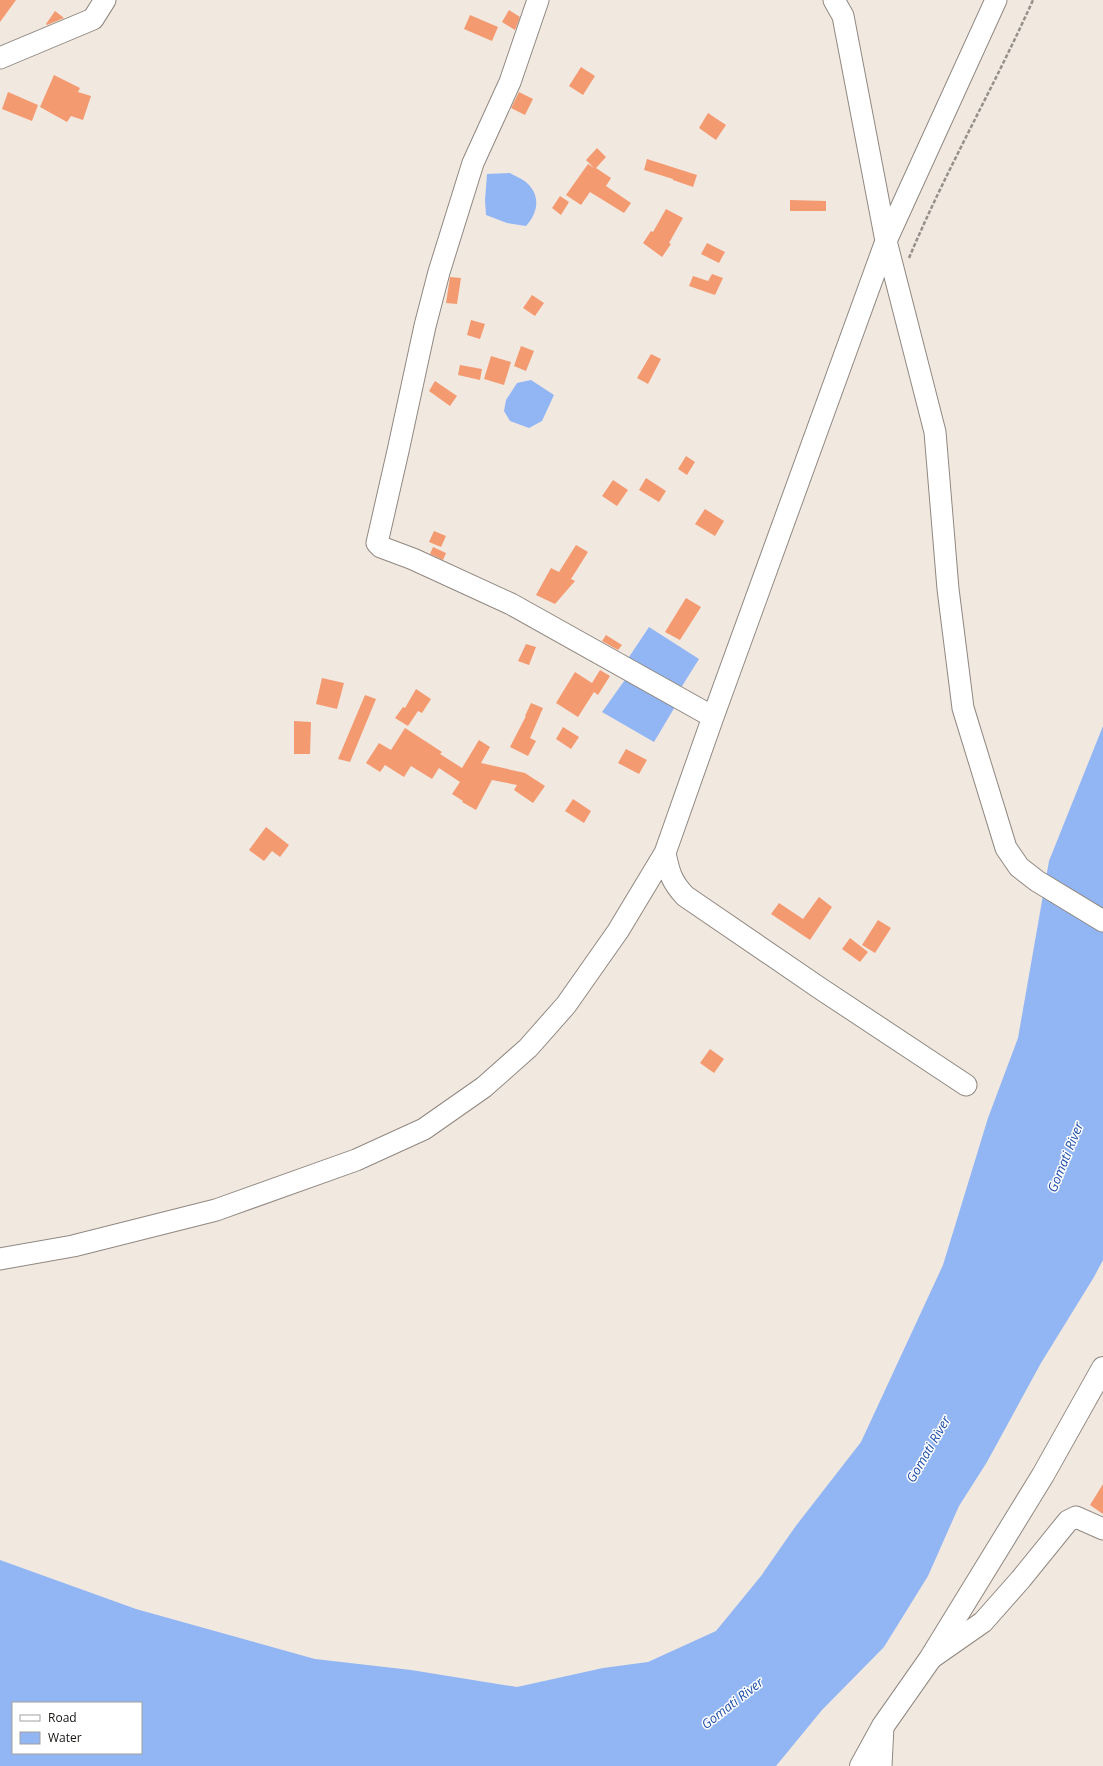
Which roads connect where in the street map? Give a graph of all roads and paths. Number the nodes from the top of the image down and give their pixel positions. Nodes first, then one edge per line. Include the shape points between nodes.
1 (105, 0) edge
2 (538, 0) edge
3 (834, 0) edge
4 (996, 0) edge
5 (1033, 0) edge
6 (0, 58) edge
7 (886, 241) junction
8 (908, 259) dead end
9 (713, 717) junction
10 (665, 853) junction
11 (1103, 921) edge
12 (966, 1085) dead end
13 (0, 1259) edge
14 (1103, 1368) edge
15 (1103, 1529) edge
16 (930, 1659) junction
17 (882, 1726) junction
18 (861, 1766) edge
19 (881, 1766) edge

1 - 6 street via 93,19
2 - 9 street via 510,82 473,163 439,272 377,543 511,604
3 - 7 street via 843,16
4 - 7 street
5 - 8 path
7 - 9 street
7 - 11 street via 935,432 948,589 963,708 1006,848 1019,867 1037,881
9 - 10 street
10 - 12 street via 669,874 685,896
10 - 13 street via 614,937 566,1005 547,1027 528,1048 484,1087 424,1129 356,1160 216,1210 73,1246
14 - 16 main road via 1043,1475
15 - 16 street via 1076,1517 1068,1521 983,1622
16 - 17 main road
17 - 18 main road
17 - 19 street

